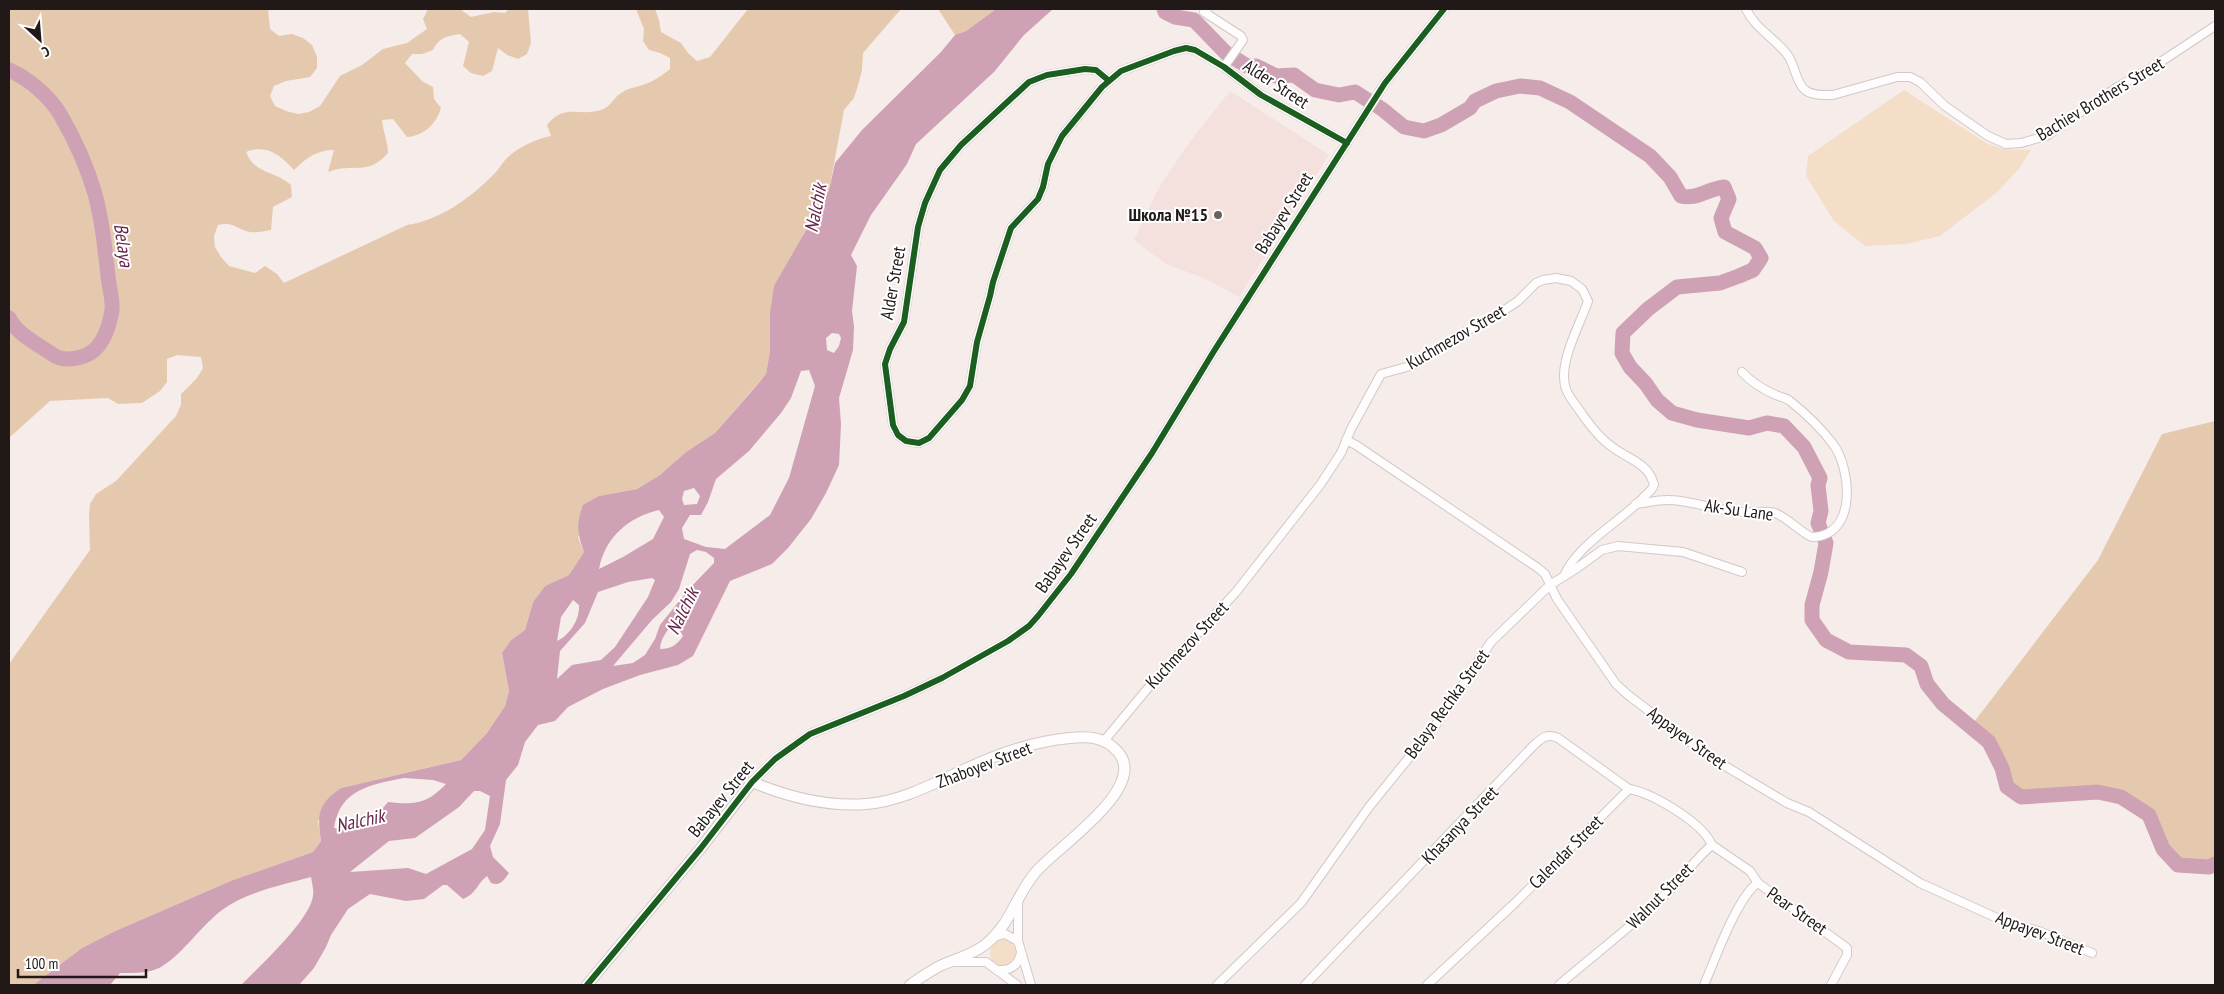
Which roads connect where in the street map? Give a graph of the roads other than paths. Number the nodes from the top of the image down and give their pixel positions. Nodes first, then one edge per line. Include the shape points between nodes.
1 (1444, 9) edge
2 (1746, 9) edge
3 (1206, 10) edge
4 (2215, 26) edge
5 (1226, 65) junction
6 (1108, 80) junction
7 (1347, 142) junction
8 (1742, 372) dead end
9 (1346, 440) junction
10 (1636, 504) junction
11 (1742, 572) dead end
12 (1564, 576) junction
13 (1550, 585) junction
14 (1104, 741) junction
15 (752, 782) junction
16 (1629, 789) junction
17 (1712, 845) junction
18 (1758, 883) junction
19 (1018, 901) junction
20 (1018, 941) junction
21 (989, 942) junction
22 (1021, 950) junction
23 (2092, 953) dead end
24 (986, 962) junction
25 (949, 963) junction
26 (995, 969) junction
27 (587, 985) edge
28 (910, 985) edge
29 (1017, 985) edge
30 (1031, 985) edge
31 (1217, 985) edge
32 (1305, 985) edge
33 (1427, 985) edge
34 (1559, 985) edge
35 (1704, 985) edge
36 (1831, 985) edge

1 - 7 street, Babayev Street via 1385,83
2 - 4 street, Bachiev Brothers Street via 1753,21 1789,57 1799,82 1807,91 1823,96 1833,95 1897,77 1910,77 1974,127 1996,141 2011,144 2046,136
3 - 5 street via 1243,40
5 - 6 street, Alder Street via 1186,48 1121,71
5 - 7 street, Alder Street via 1261,95
6 - 6 street, Alder Street via 1062,136 1048,164 1038,199 1011,228 977,342 970,386 929,438 919,443 906,441 893,426 885,364 904,322 918,227 940,170 961,145 1030,82 1085,69 1096,70
7 - 15 street, Babayev Street via 1141,470 1071,574 1029,626 942,678 810,734 775,759
8 - 10 street, Ak-Su Lane via 1752,384 1789,400 1838,451 1847,481 1846,508 1841,520 1827,533 1812,537 1791,521 1770,512 1740,512 1671,500
9 - 10 street, Kuchmezov Street via 1381,374 1420,361 1503,312 1536,283 1549,278 1571,281 1582,289 1588,301 1570,346 1565,387 1596,434 1612,448 1642,465 1652,478 1654,487
9 - 13 street, Appayev Street via 1538,568
9 - 14 street, Kuchmezov Street via 1320,485 1236,592
10 - 12 street, Kuchmezov Street via 1591,541
11 - 12 street, Belaya Rechka Street via 1683,552 1618,546 1602,550
12 - 13 street, Belaya Rechka Street
13 - 23 street, Appayev Street via 1616,684 1710,757 1787,803 1809,812 1920,883 2008,923 2039,931
13 - 31 street, Belaya Rechka Street via 1491,642 1437,723 1369,807 1301,903
14 - 15 street, Zhaboyev Street via 1087,737 1069,738 1020,748 905,795 867,804 847,805 793,797
14 - 19 street via 1124,760 1124,779 1090,822 1034,873
15 - 27 street, Babayev Street
16 - 17 street via 1662,801 1706,834
16 - 32 street, Khasanya Street via 1558,738 1546,736
16 - 33 street, Calendar Street
17 - 18 street via 1750,871
17 - 34 street, Walnut Street via 1645,913
18 - 35 street, Pear Street via 1741,905
18 - 36 street, Pear Street via 1847,948 1847,955
19 - 20 street
19 - 21 street via 1007,922
20 - 21 street via 1005,934
20 - 22 street
21 - 24 street via 984,951
21 - 25 street
22 - 26 street via 1013,968
22 - 30 street
24 - 25 street
24 - 26 street
25 - 28 street
26 - 29 street

